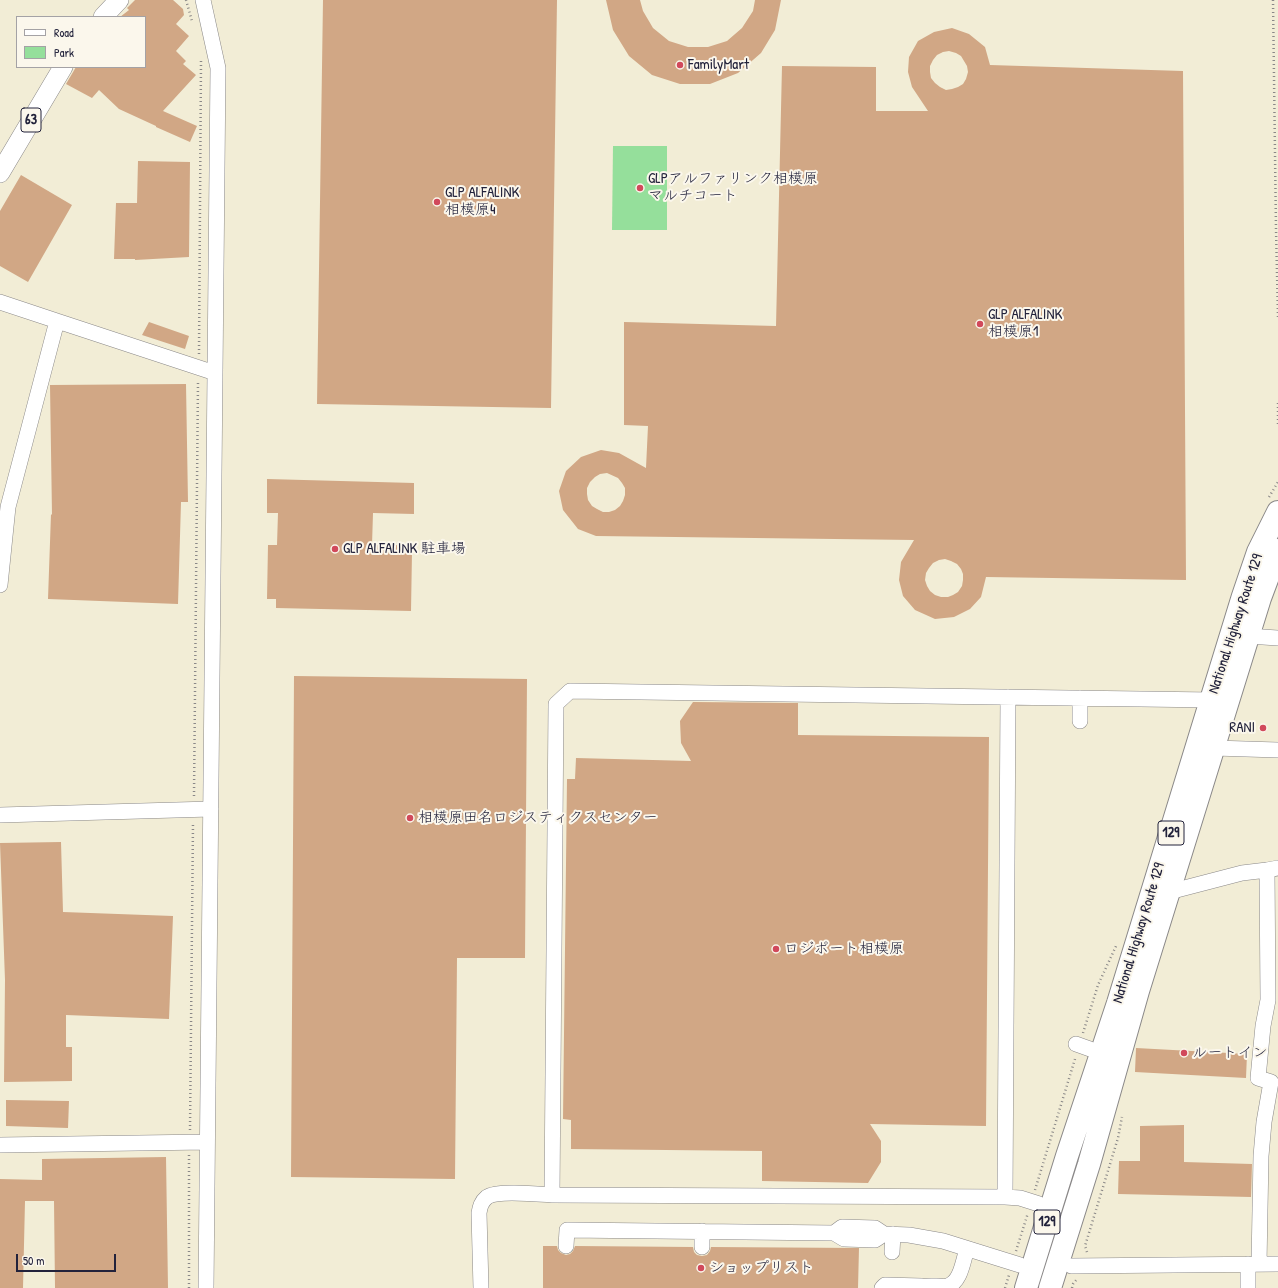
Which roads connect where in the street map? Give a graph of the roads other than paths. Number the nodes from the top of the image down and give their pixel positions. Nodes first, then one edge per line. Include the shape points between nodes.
1 (119, 0) edge
2 (203, 0) edge
3 (104, 16) edge
4 (62, 68) edge
5 (3, 163) edge
6 (0, 302) edge
7 (57, 321) junction
8 (215, 372) junction
9 (1278, 512) edge
10 (1278, 550) edge
11 (0, 585) edge
12 (1248, 636) junction
13 (1278, 638) edge
14 (1008, 697) junction
15 (1080, 698) junction
16 (1212, 700) junction
17 (1080, 721) dead end
18 (1214, 748) junction
19 (1278, 750) edge
20 (211, 809) junction
21 (0, 815) edge
22 (1273, 869) edge
23 (1169, 892) junction
24 (1273, 939) edge
25 (1118, 1002) junction
26 (1120, 1057) junction
27 (207, 1142) junction
28 (0, 1145) edge
29 (552, 1194) junction
30 (1005, 1197) junction
31 (1039, 1204) junction
32 (702, 1232) junction
33 (888, 1234) junction
34 (566, 1246) dead end
35 (702, 1247) dead end
36 (966, 1248) junction
37 (892, 1252) dead end
38 (1079, 1260) junction
39 (1254, 1264) junction
40 (1278, 1264) edge
41 (1020, 1265) junction
42 (889, 1284) edge
43 (920, 1287) edge
44 (206, 1288) edge
45 (481, 1288) edge
46 (1014, 1288) edge
47 (1026, 1288) edge
48 (1050, 1288) edge
49 (1064, 1288) edge
50 (1248, 1288) edge

1 - 3 main road
2 - 8 street via 218,68
4 - 5 main road, 63
6 - 7 street
7 - 8 street
7 - 11 street via 8,507
8 - 20 street
9 - 16 highway, National Highway Route 129 / 129 via 1258,552
10 - 12 highway, National Highway Route 129 / 129
12 - 13 street
12 - 18 highway, National Highway Route 129 / 129
14 - 15 street
14 - 29 street via 570,691 556,704
14 - 30 street
15 - 16 street
15 - 17 street
16 - 25 highway, National Highway Route 129 / 129
18 - 19 street
18 - 23 highway, National Highway Route 129 / 129
20 - 21 street
20 - 27 street
22 - 23 street via 1242,873
22 - 24 street
23 - 26 highway, National Highway Route 129 / 129
24 - 39 street via 1258,1078 1271,1082 1264,1122
25 - 31 highway via 1083,1047
25 - 47 highway, National Highway Route 129 / 129
26 - 38 highway via 1113,1125
26 - 48 highway, National Highway Route 129 / 129
27 - 28 street
27 - 44 street
29 - 30 street
29 - 45 street via 498,1193 488,1197 480,1205
30 - 31 street via 1020,1198
31 - 41 highway
32 - 33 street via 834,1233 844,1239 875,1240
32 - 34 street via 566,1230
32 - 35 street
33 - 36 street via 943,1241
33 - 37 street
36 - 41 street
36 - 43 street via 956,1281 946,1287
38 - 39 street
38 - 49 highway
39 - 40 street
39 - 50 street
41 - 46 highway
42 - 43 street

